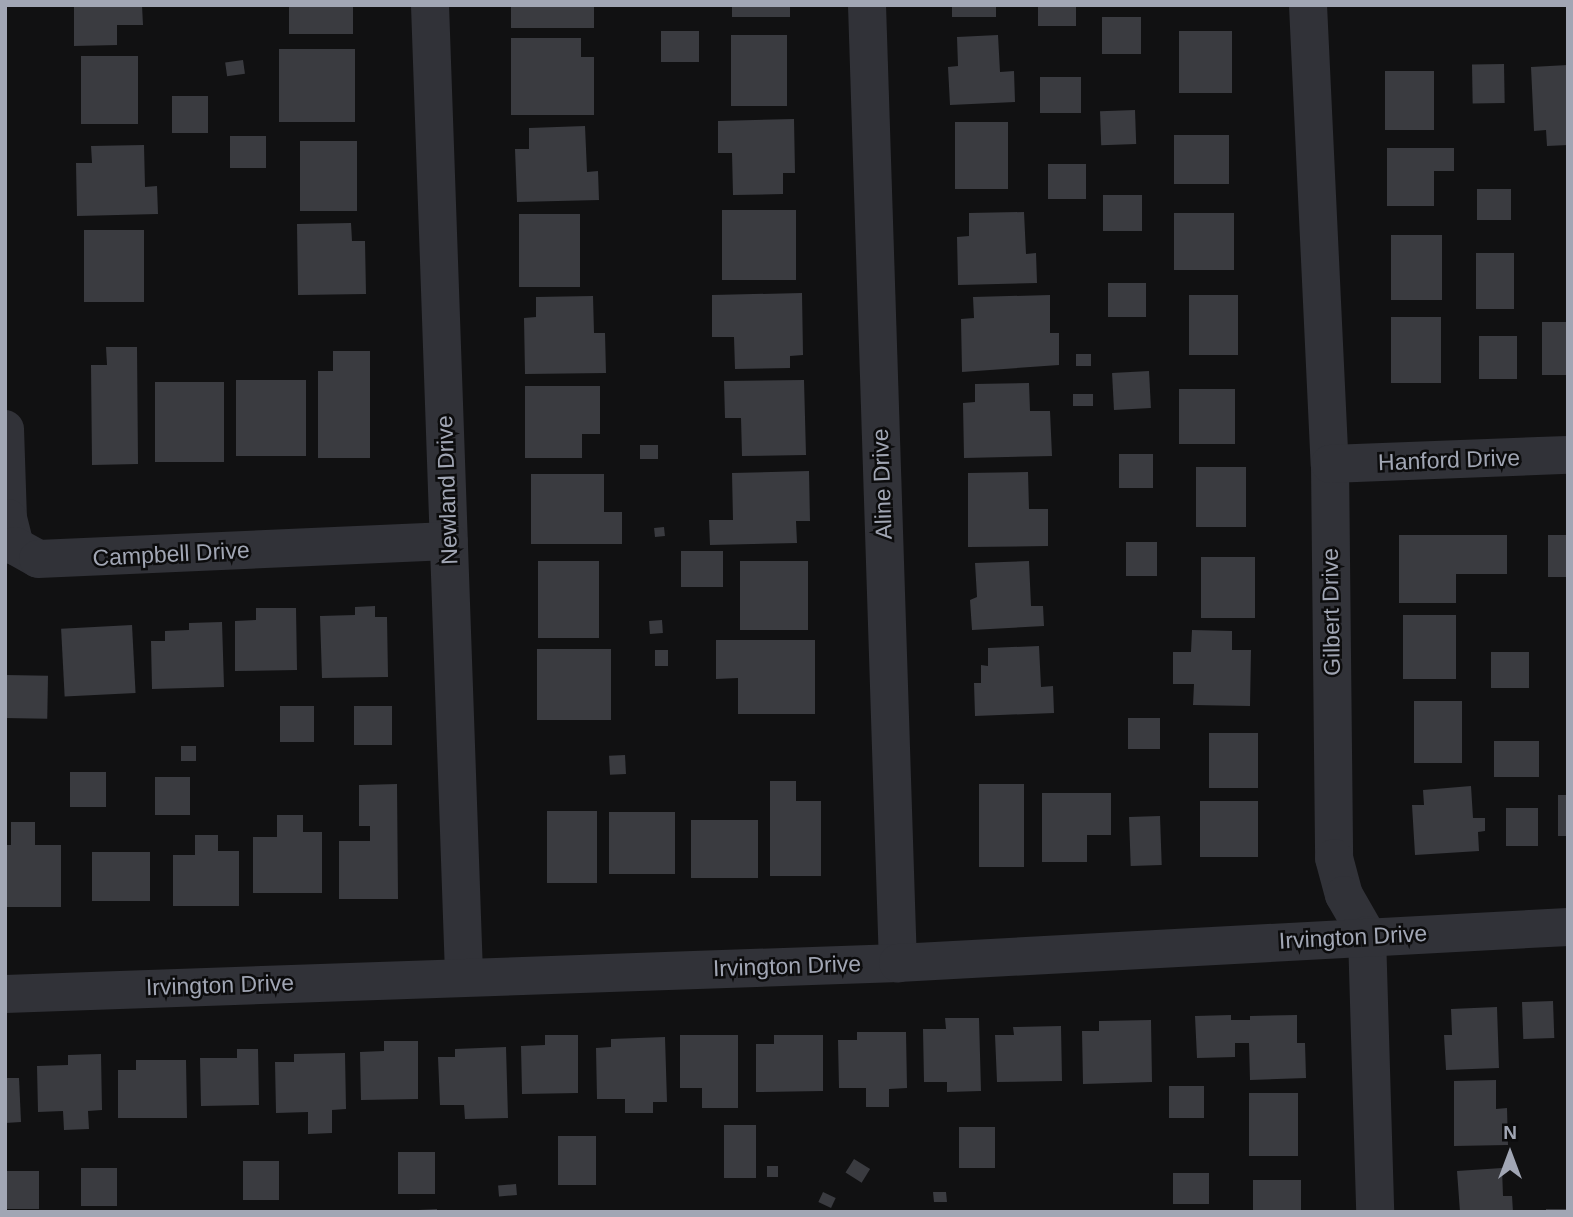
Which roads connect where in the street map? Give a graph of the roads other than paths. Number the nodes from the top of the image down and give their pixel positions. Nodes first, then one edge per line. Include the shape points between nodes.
1 (430, 5) edge
2 (867, 5) edge
3 (1308, 5) edge
4 (5, 429) edge
5 (1568, 455) edge
6 (1330, 464) junction
7 (449, 541) junction
8 (1568, 927) edge
9 (1367, 935) junction
10 (898, 963) junction
11 (464, 975) junction
12 (5, 994) edge
13 (1375, 1212) edge

1 - 7 street, Newland Drive
2 - 10 street, Aline Drive
3 - 6 street, Gilbert Drive
4 - 7 street, Campbell Drive via 9,518 15,546 38,559
5 - 6 street, Hanford Drive
6 - 9 street, Gilbert Drive via 1334,858 1344,895
7 - 11 street, Newland Drive
8 - 9 street, Irvington Drive
9 - 10 street, Irvington Drive
9 - 13 street, Gilbert Drive
10 - 11 street, Irvington Drive
11 - 12 street, Irvington Drive

